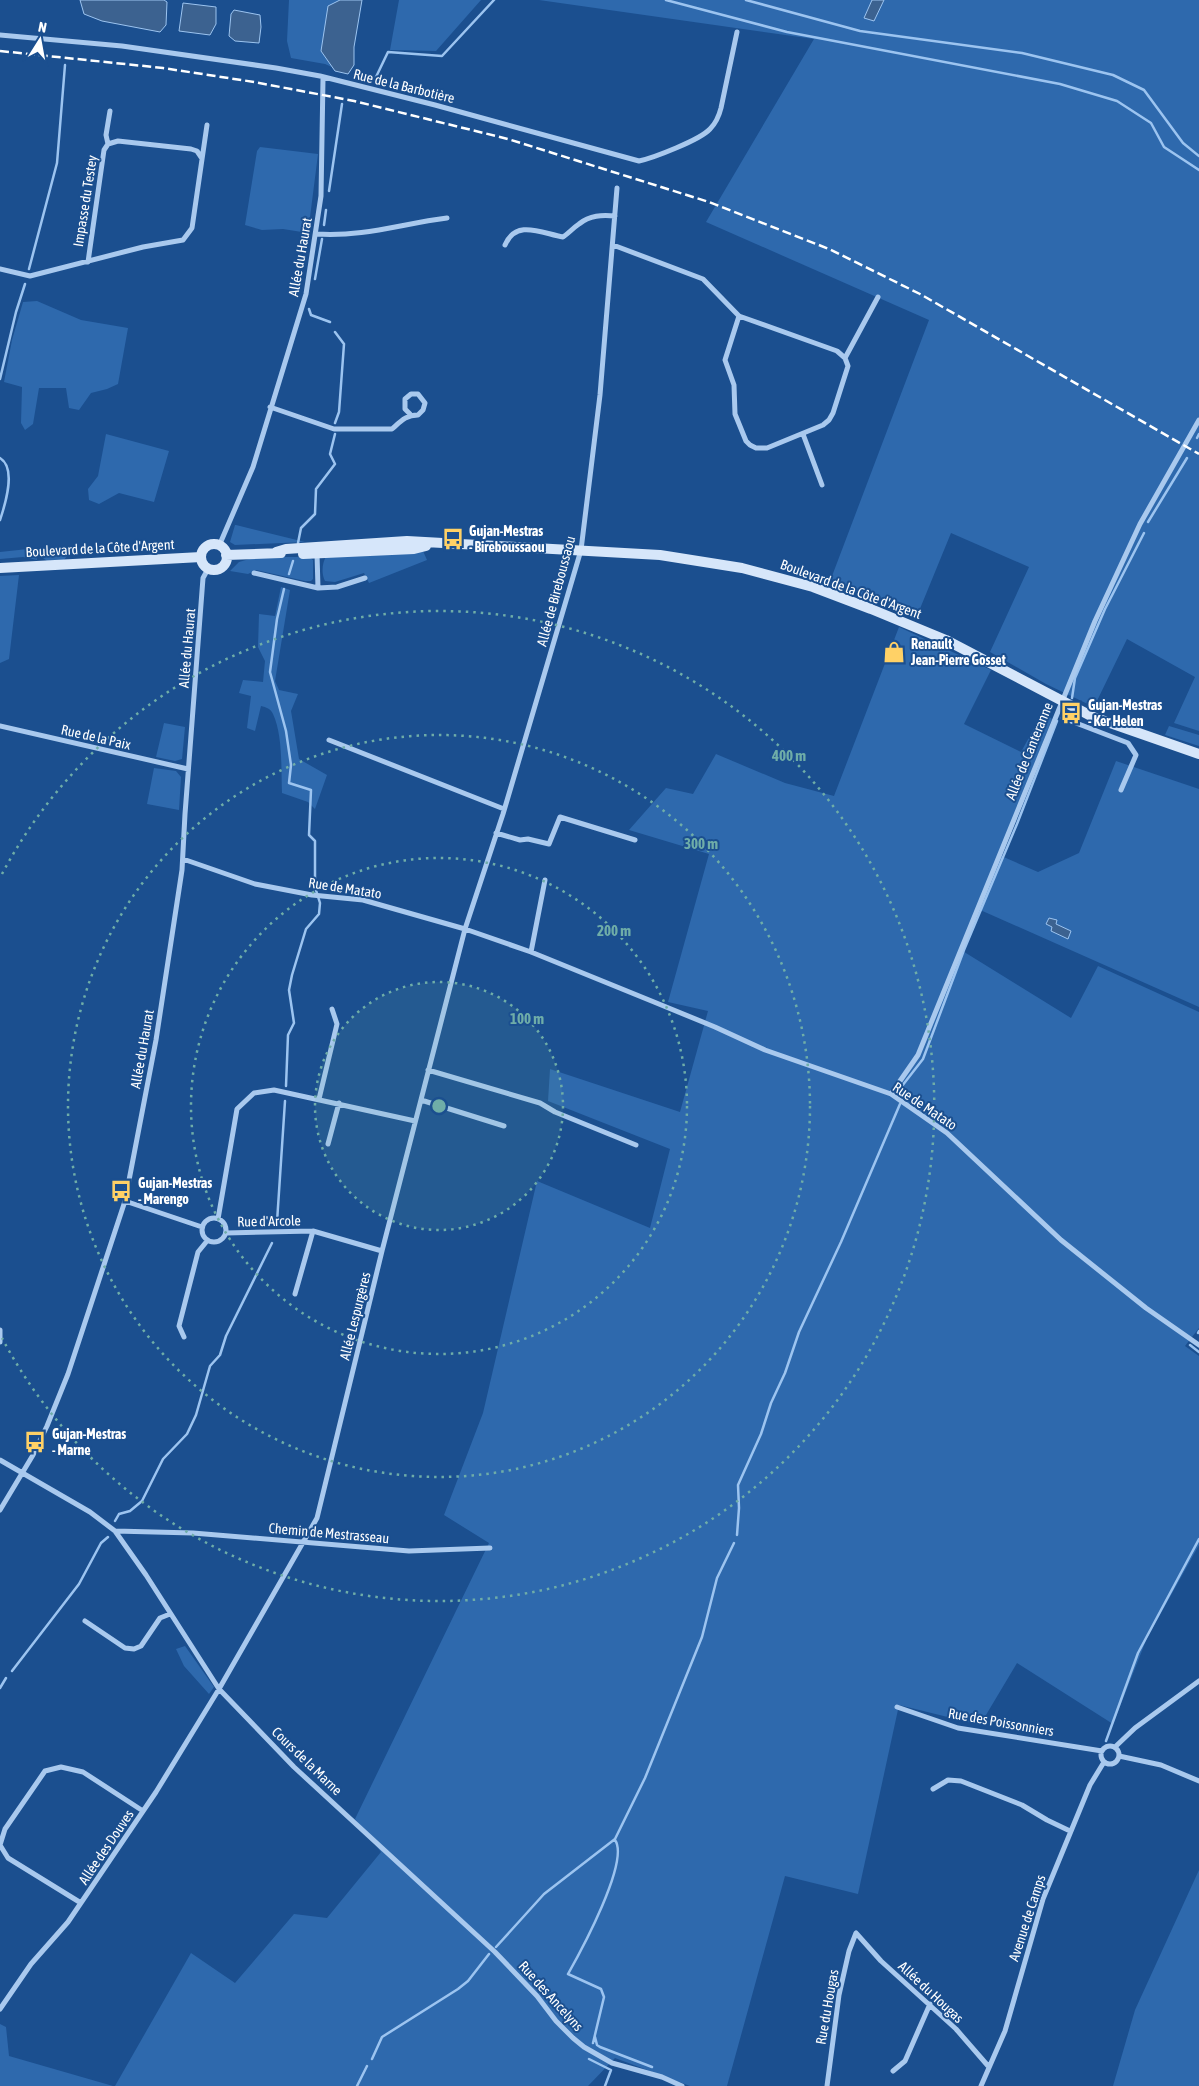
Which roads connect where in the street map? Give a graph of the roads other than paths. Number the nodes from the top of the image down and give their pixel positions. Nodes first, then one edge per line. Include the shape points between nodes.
1 (736, 32) dead end
2 (0, 35) edge
3 (324, 78) junction
4 (110, 111) dead end
5 (207, 125) dead end
6 (108, 144) junction
7 (201, 157) junction
8 (617, 188) dead end
9 (615, 216) junction
10 (447, 218) dead end
11 (316, 234) junction
12 (505, 245) dead end
13 (612, 245) junction
14 (88, 262) junction
15 (0, 269) edge
16 (878, 297) dead end
17 (739, 316) junction
18 (845, 358) junction
19 (270, 407) junction
20 (410, 414) junction
21 (1199, 420) edge
22 (803, 434) junction
23 (822, 485) dead end
24 (219, 546) junction
25 (316, 550) junction
26 (581, 550) junction
27 (226, 555) junction
28 (201, 557) junction
29 (0, 568) edge
30 (208, 569) junction
31 (254, 573) dead end
32 (366, 578) dead end
33 (318, 588) junction
34 (1061, 701) junction
35 (1063, 718) dead end
36 (0, 726) edge
37 (1132, 731) junction
38 (329, 740) dead end
39 (1128, 742) junction
40 (1199, 754) edge
41 (188, 770) junction
42 (1121, 790) dead end
43 (504, 809) junction
44 (496, 833) junction
45 (635, 840) dead end
46 (183, 859) junction
47 (545, 880) dead end
48 (465, 929) junction
49 (531, 952) junction
50 (332, 1010) dead end
51 (428, 1070) junction
52 (891, 1094) junction
53 (319, 1099) junction
54 (421, 1100) junction
55 (339, 1103) junction
56 (415, 1120) junction
57 (504, 1126) dead end
58 (328, 1144) dead end
59 (636, 1145) dead end
60 (125, 1201) junction
61 (218, 1219) junction
62 (202, 1226) junction
63 (313, 1231) junction
64 (226, 1233) junction
65 (207, 1240) junction
66 (382, 1251) junction
67 (295, 1294) dead end
68 (0, 1330) edge
69 (184, 1337) dead end
70 (0, 1342) edge
71 (1199, 1345) edge
72 (0, 1460) edge
73 (22, 1471) junction
74 (0, 1510) edge
75 (115, 1531) junction
76 (303, 1541) junction
77 (490, 1548) dead end
78 (170, 1614) junction
79 (85, 1621) dead end
80 (1199, 1681) edge
81 (219, 1689) junction
82 (898, 1707) dead end
83 (1115, 1747) junction
84 (1102, 1751) junction
85 (1119, 1756) junction
86 (1104, 1762) junction
87 (1199, 1780) edge
88 (933, 1789) dead end
89 (144, 1811) junction
90 (1070, 1831) junction
91 (81, 1903) junction
92 (446, 1909) joint
93 (856, 1934) joint
94 (930, 2004) junction
95 (0, 2009) edge
96 (989, 2067) junction
97 (893, 2071) dead end
98 (682, 2086) edge
99 (826, 2086) edge
100 (980, 2086) edge

1 - 3 street, Rue de la Barbotière via 721,108 711,128 638,162
2 - 3 street, Rue de la Barbotière via 122,46
3 - 11 street, Allée du Haurat via 323,170
4 - 6 street, Impasse du Testey via 106,135
5 - 7 street, Impasse du Testey
6 - 7 street, Impasse du Testey via 118,141 191,149 198,151
6 - 14 street, Impasse du Testey via 104,150
7 - 14 street, Impasse du Testey via 192,228 183,240
8 - 9 street, Allée de Bireboussaou
9 - 12 street via 591,218 563,237 516,230
9 - 13 street, Allée de Bireboussaou
10 - 11 street via 341,236
11 - 19 street, Allée du Haurat via 306,294
13 - 17 street via 703,279
13 - 26 street, Allée de Bireboussaou via 600,395
14 - 15 street, Impasse du Testey via 30,276
16 - 18 street
17 - 18 street via 837,351
17 - 22 street via 725,360 734,385 735,414 746,441 750,446 762,449
18 - 22 street via 847,371 833,413 823,425
19 - 20 street via 334,429 392,429
19 - 24 street, Allée du Haurat via 252,467
20 - 20 street via 421,413 425,407 424,399 418,394 411,394 405,399 404,406
21 - 34 street, Allée de Canteranne via 1136,532
22 - 23 street
24 - 27 main road
24 - 28 main road via 207,546
25 - 26 main road, Boulevard de la Côte d'Argent via 414,549 437,544
25 - 27 main road, Boulevard de la Côte d'Argent
25 - 33 street
26 - 34 main road, Boulevard de la Côte d'Argent via 689,559 769,574 812,587 946,640
26 - 43 street, Allée de Bireboussaou
27 - 30 main road via 220,568
28 - 29 main road, Boulevard de la Côte d'Argent
28 - 30 main road
30 - 41 street, Allée du Haurat via 203,578
31 - 33 street
32 - 33 street via 336,587
34 - 37 main road, Boulevard de la Côte d'Argent
34 - 52 street, Allée de Canteranne via 918,1055
35 - 39 street
36 - 41 street, Rue de la Paix
37 - 39 street
37 - 40 main road, Boulevard de la Côte d'Argent
38 - 43 street
39 - 42 street via 1136,754
41 - 46 street, Allée du Haurat
43 - 44 street, Allée de Bireboussaou
44 - 45 street via 549,844 560,817
44 - 48 street, Allée de Bireboussaou
46 - 48 street, Rue de Matato via 255,884 312,895 363,900
46 - 60 street, Allée du Haurat via 161,1011
47 - 49 street
48 - 49 street, Rue de Matato
48 - 51 street, Allée Lespurgères
49 - 52 street, Rue de Matato via 765,1050
50 - 53 street via 337,1024
51 - 54 street, Allée Lespurgères
51 - 59 street via 540,1103
52 - 71 street, Rue de Matato via 947,1133 1061,1240 1146,1308
53 - 55 street
53 - 61 street via 274,1090 254,1093 237,1110
54 - 56 street, Allée Lespurgères
54 - 57 street
55 - 56 street
55 - 58 street
56 - 66 street, Allée Lespurgères
60 - 62 street
60 - 73 street, Allée du Haurat via 68,1374 47,1426
61 - 62 street via 206,1220
61 - 64 street via 223,1222
62 - 65 street via 202,1234
63 - 64 street, Rue d'Arcole
63 - 66 street, Rue d'Arcole
63 - 67 street, Rue d'Arcole
64 - 65 street via 215,1243
65 - 69 street via 198,1252 179,1326
66 - 76 street, Allée Lespurgères via 317,1518
68 - 70 street
72 - 73 street, Cours de la Marne
73 - 74 street, Allée du Haurat
73 - 75 street, Cours de la Marne
75 - 76 street, Chemin de Mestrasseau
75 - 78 street, Cours de la Marne
76 - 77 street, Chemin de Mestrasseau via 408,1551
76 - 81 street, Allée Lespurgères
78 - 79 street via 160,1618 141,1646 134,1649 125,1648
78 - 81 street, Cours de la Marne
80 - 83 street via 1134,1728
81 - 89 street, Allée des Douves
81 - 92 street, Cours de la Marne via 294,1767
82 - 84 street, Rue des Poissonniers via 958,1728
83 - 84 street via 1109,1746
83 - 85 street
84 - 86 street
85 - 86 street via 1112,1764
85 - 87 street via 1161,1765
86 - 90 street, Avenue de Camps
88 - 90 street via 948,1780 961,1781 1022,1804
89 - 91 street, Allée des Douves
89 - 91 street via 83,1772 61,1767 45,1771 5,1829 0,1845 8,1858
90 - 96 street, Avenue de Camps via 1042,1899 1005,2031
91 - 95 street, Allée des Douves via 31,1964
92 - 98 street, Rue des Ancelyns via 495,1952 556,2021 584,2047 612,2063
93 - 94 street, Allée du Hougas via 888,1968
93 - 99 street, Rue du Hougas via 840,1988
94 - 96 street, Allée du Hougas
94 - 97 street via 905,2061
96 - 100 street, Avenue de Camps

